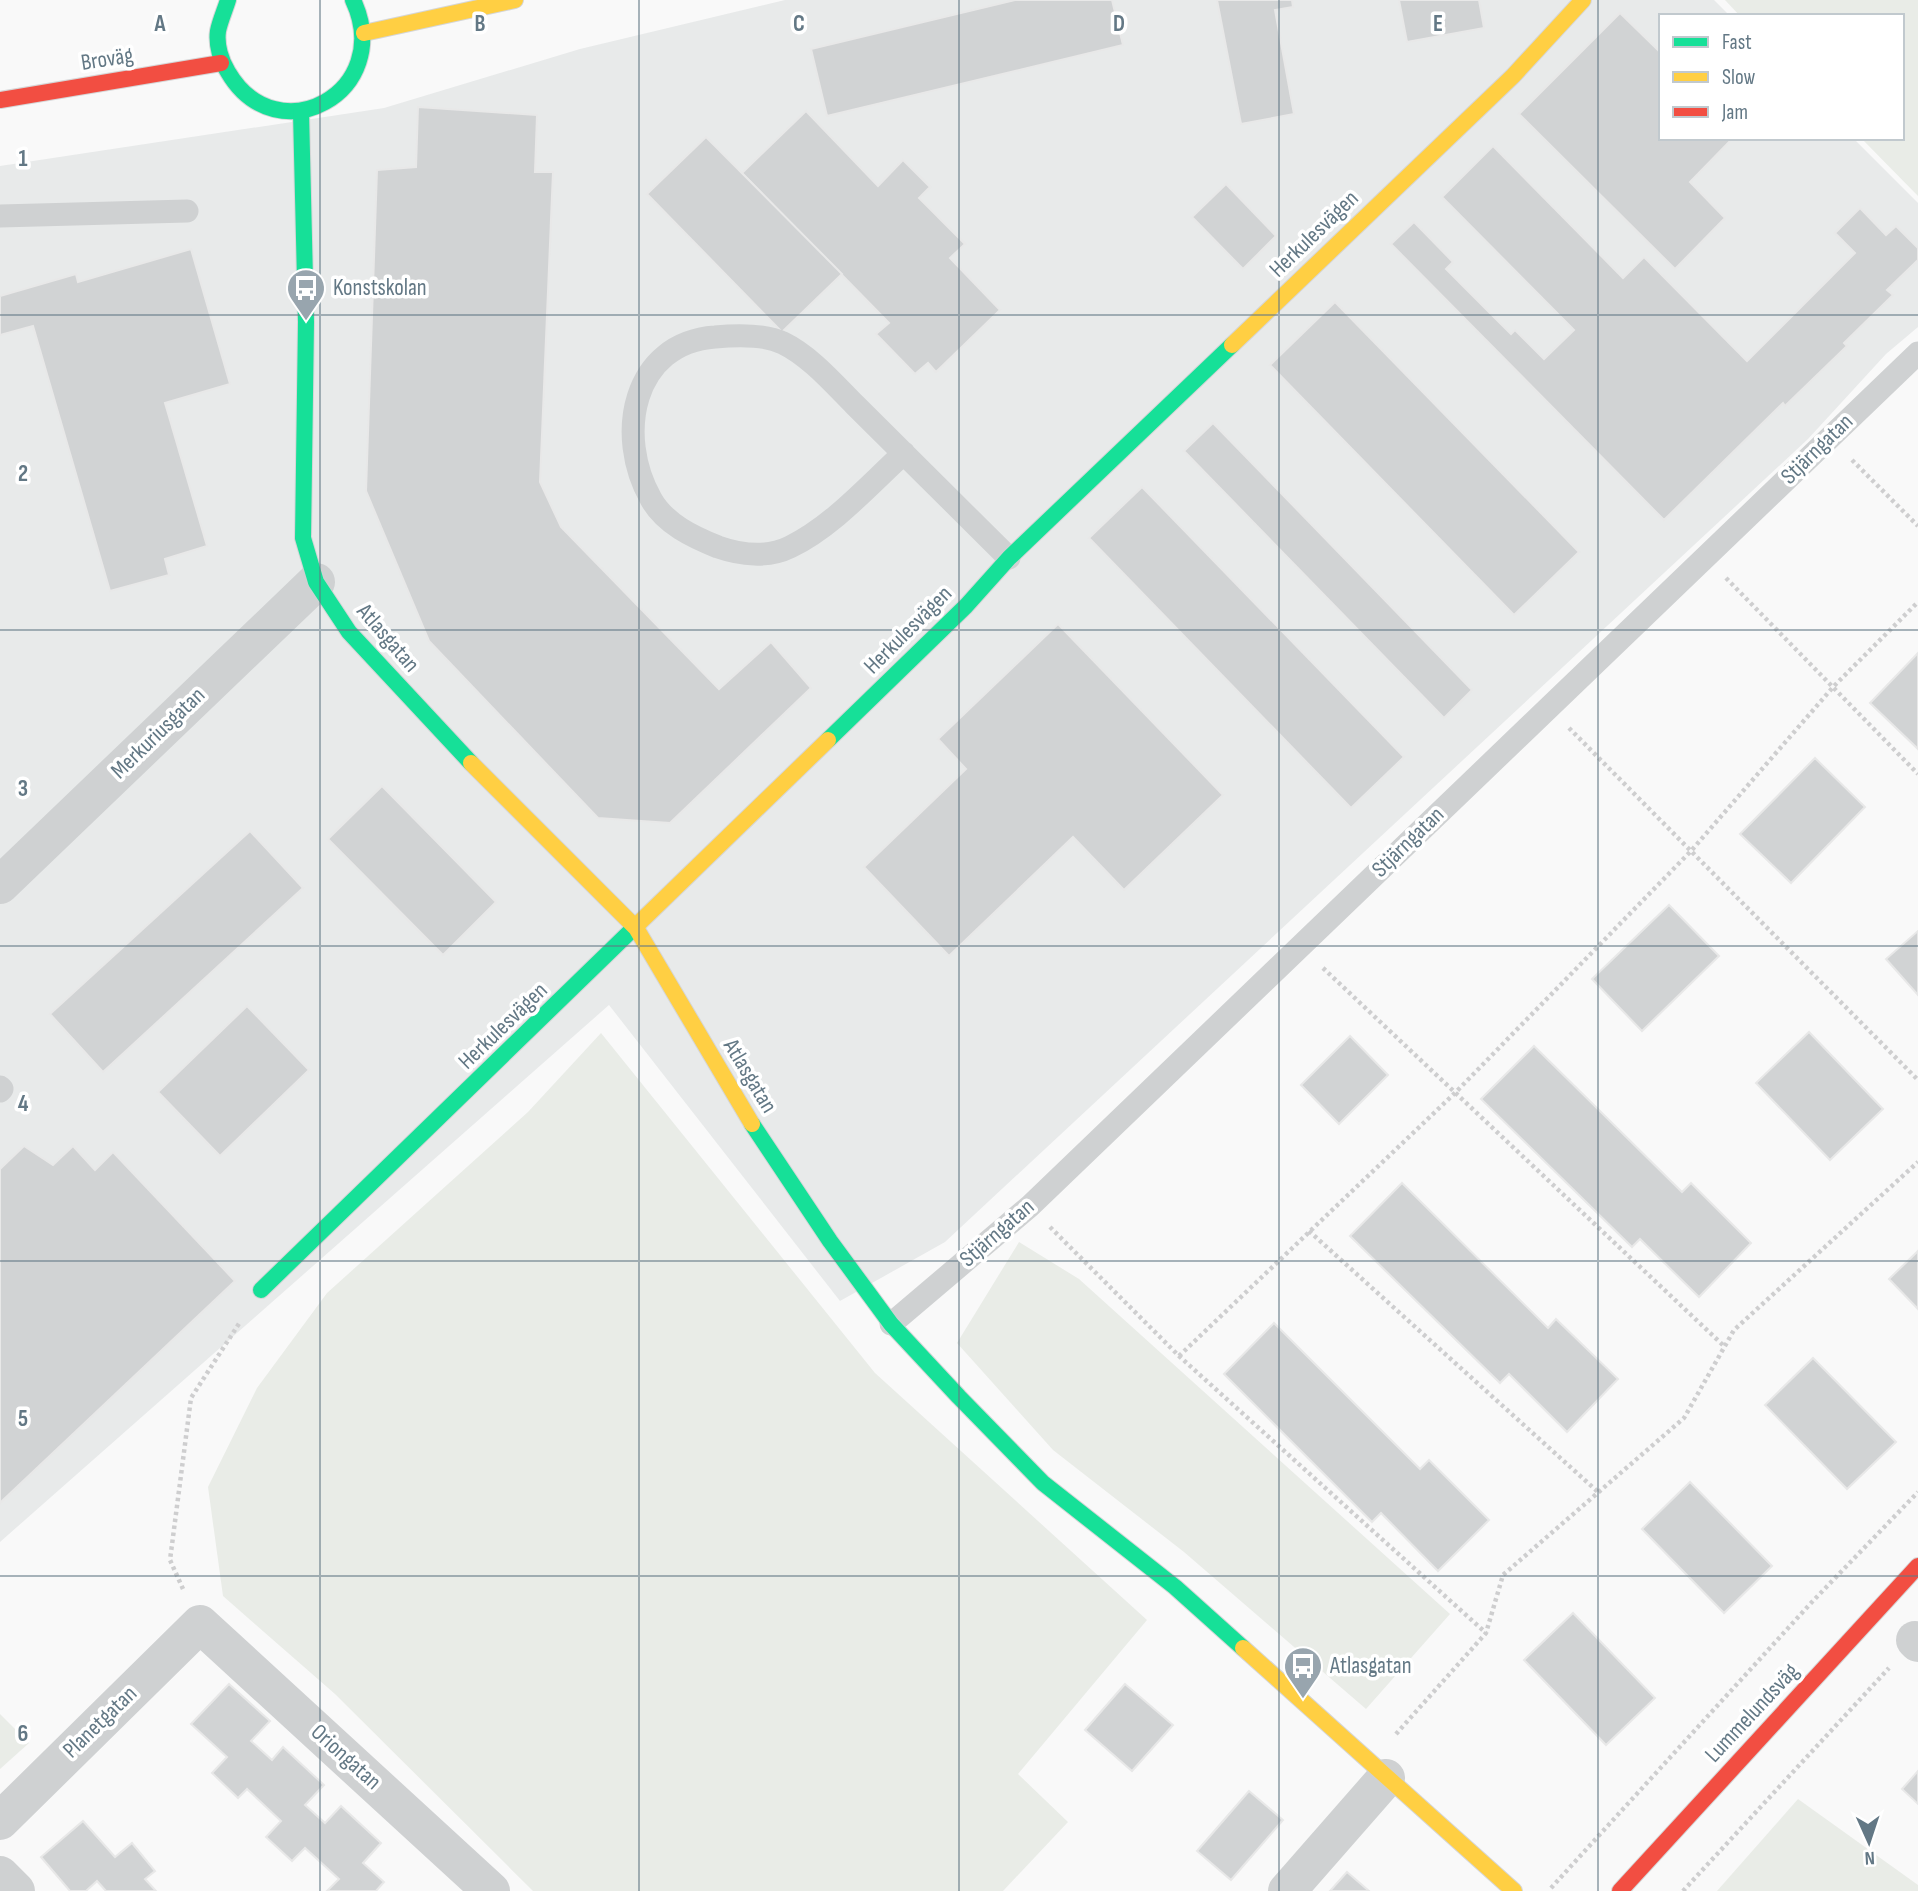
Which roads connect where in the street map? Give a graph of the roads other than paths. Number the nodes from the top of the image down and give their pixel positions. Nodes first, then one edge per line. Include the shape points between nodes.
1 (228, 0) edge
2 (353, 0) edge
3 (515, 0) edge
4 (1583, 0) edge
5 (364, 33) junction
6 (221, 63) junction
7 (0, 100) edge
8 (301, 111) junction
9 (187, 211) dead end
10 (0, 216) edge
11 (1918, 353) edge
12 (904, 453) junction
13 (1009, 558) junction
14 (316, 582) junction
15 (0, 885) edge
16 (636, 928) junction
17 (261, 1290) road end
18 (891, 1324) junction
19 (1918, 1566) edge
20 (200, 1624) joint
21 (1377, 1771) junction
22 (0, 1821) edge
23 (0, 1875) edge
24 (16, 1891) edge
25 (492, 1891) edge
26 (1287, 1891) edge
27 (1514, 1891) edge
28 (1620, 1891) edge

1 - 6 street via 218,30
2 - 5 street
3 - 5 street
4 - 13 street, Herkulesvägen via 1513,76
5 - 8 street via 362,55 348,85 332,100
6 - 7 street, Broväg
6 - 8 street via 233,85 253,101 276,110
8 - 14 street, Atlasgatan via 306,322 303,538
9 - 10 lane
11 - 18 lane, Stjärngatan via 1030,1206
12 - 12 lane via 816,367 783,342 743,335 704,338 675,347 649,370 636,398 639,468 651,500 673,525 726,550 758,555 790,547 830,520
12 - 13 lane
13 - 16 street, Herkulesvägen via 966,606
14 - 15 street, Merkuriusgatan
14 - 16 street, Atlasgatan via 349,632 497,792
16 - 17 street, Herkulesvägen
16 - 18 street, Atlasgatan via 742,1109
18 - 21 street, Atlasgatan via 1043,1483 1175,1587
19 - 28 street, Lummelundsväg
20 - 22 street, Planetgatan
20 - 25 street, Oriongatan
21 - 26 street
21 - 27 street, Atlasgatan
23 - 24 street

